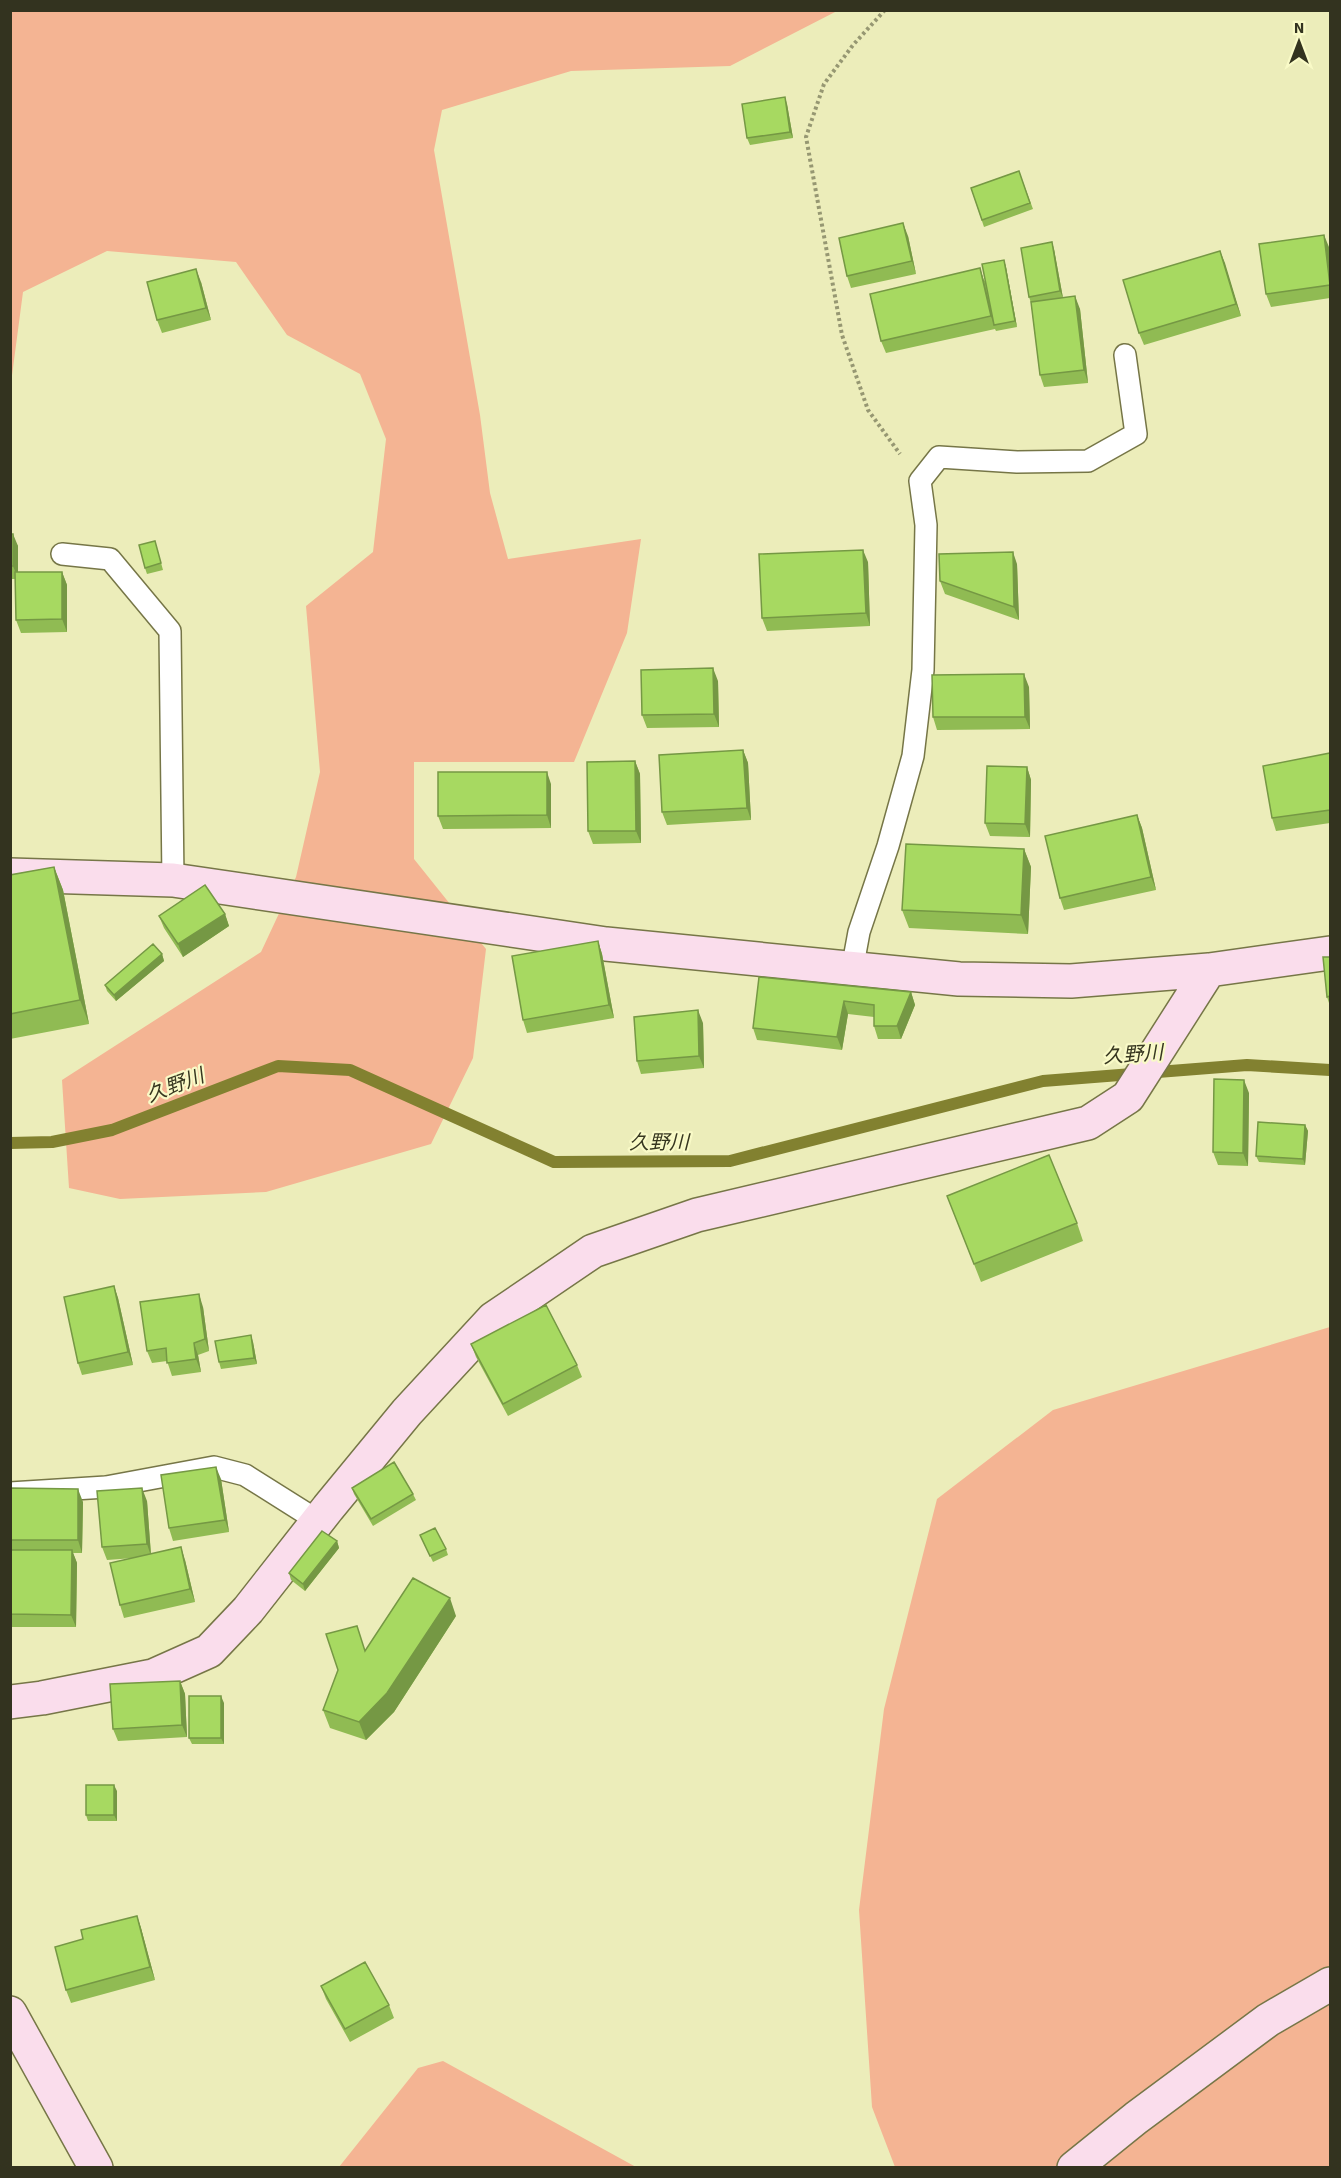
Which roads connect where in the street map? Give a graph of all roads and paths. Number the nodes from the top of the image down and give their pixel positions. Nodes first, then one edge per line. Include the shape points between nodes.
1 (885, 10) edge
2 (1125, 355) dead end
3 (920, 481) junction
4 (62, 554) dead end
5 (10, 875) edge
6 (173, 880) junction
7 (1330, 953) edge
8 (852, 970) junction
9 (1209, 970) junction
10 (10, 1493) edge
11 (318, 1521) junction
12 (10, 1702) edge
13 (1330, 1984) edge
14 (10, 2013) edge
15 (96, 2168) edge
16 (1074, 2168) edge

1 - 3 path via 824,84 806,137 842,335 868,410
2 - 3 lane via 1136,434 1088,460 1017,462 939,457
3 - 8 lane via 926,525 924,658 913,756 859,932
4 - 6 lane via 110,559 170,631
5 - 6 street
6 - 8 street via 606,945
7 - 9 street
8 - 9 street via 959,979 1071,981
9 - 11 street via 1128,1097 1088,1123 697,1215 592,1251 493,1319 407,1412
10 - 11 lane via 106,1487 214,1467 245,1475
11 - 12 street via 248,1610 209,1651 153,1676
13 - 16 street via 1268,2020
14 - 15 street

